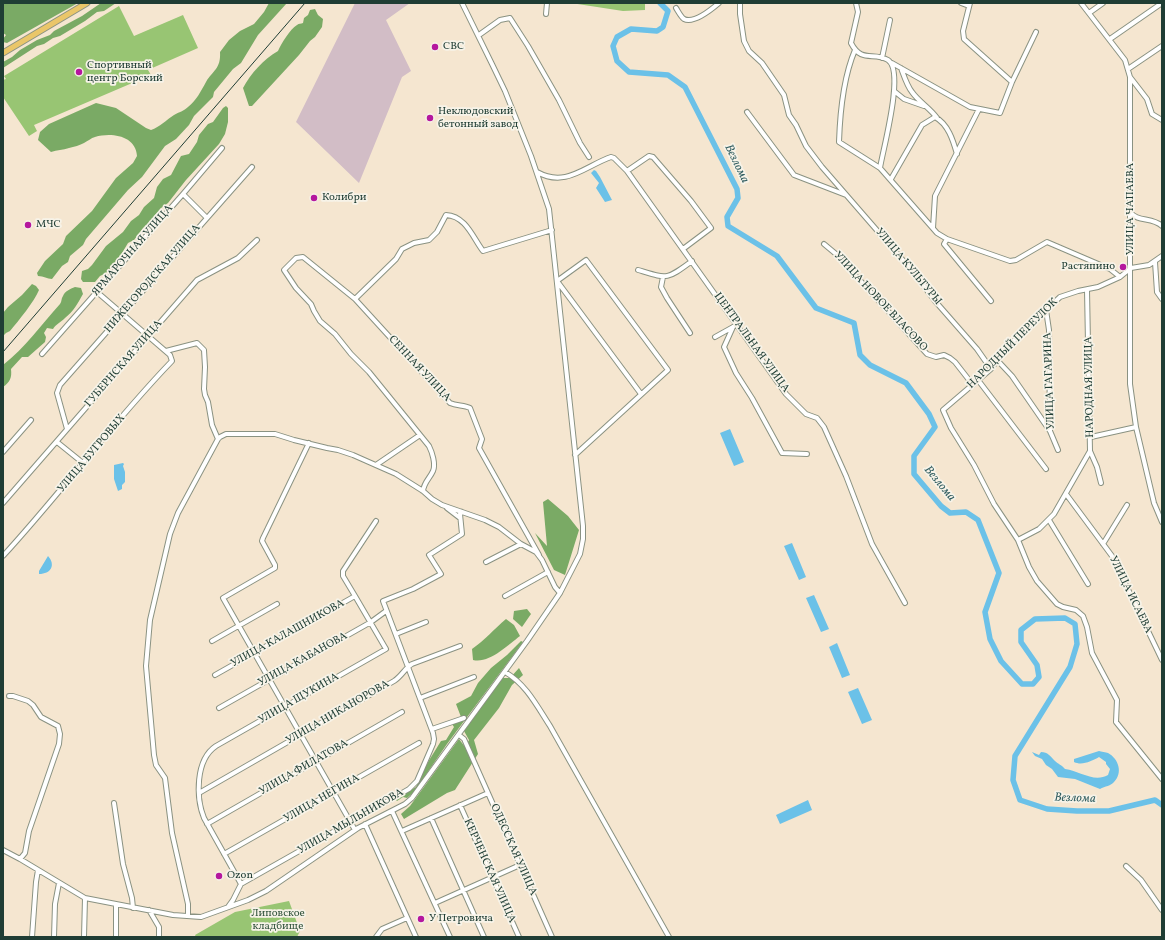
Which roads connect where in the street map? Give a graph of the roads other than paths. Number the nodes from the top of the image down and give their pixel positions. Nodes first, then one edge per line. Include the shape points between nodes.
1 (86, 3) edge
2 (462, 3) edge
3 (547, 3) edge
4 (719, 3) edge
5 (740, 3) edge
6 (856, 3) edge
7 (961, 3) edge
8 (1081, 3) edge
9 (1103, 3) edge
10 (1162, 3) edge
11 (969, 5) edge
12 (676, 8) dead end
13 (1089, 13) junction
14 (546, 14) dead end
15 (890, 20) dead end
16 (1036, 32) dead end
17 (479, 35) junction
18 (1110, 39) junction
19 (1162, 46) edge
20 (855, 50) junction
21 (3, 53) edge
22 (882, 58) junction
23 (890, 62) junction
24 (900, 68) junction
25 (1128, 69) junction
26 (1130, 77) junction
27 (1012, 82) junction
28 (894, 91) junction
29 (925, 106) junction
30 (979, 109) junction
31 (747, 112) dead end
32 (937, 118) junction
33 (1162, 120) edge
34 (222, 148) dead end
35 (957, 154) junction
36 (589, 157) dead end
37 (252, 167) dead end
38 (880, 168) junction
39 (627, 171) junction
40 (537, 172) junction
41 (891, 179) junction
42 (183, 194) junction
43 (848, 196) junction
44 (1131, 213) junction
45 (207, 218) junction
46 (1162, 226) edge
47 (933, 228) junction
48 (552, 230) junction
49 (947, 239) junction
50 (257, 240) dead end
51 (824, 244) dead end
52 (683, 249) junction
53 (1162, 256) edge
54 (692, 261) junction
55 (1155, 262) junction
56 (1131, 268) junction
57 (638, 270) dead end
58 (663, 277) junction
59 (1120, 277) junction
60 (1087, 290) junction
61 (97, 292) junction
62 (355, 299) junction
63 (1162, 299) edge
64 (991, 301) dead end
65 (1046, 310) junction
66 (123, 314) junction
67 (734, 325) junction
68 (690, 333) dead end
69 (148, 336) junction
70 (715, 337) dead end
71 (166, 351) junction
72 (42, 354) dead end
73 (998, 361) junction
74 (991, 369) junction
75 (978, 380) junction
76 (973, 385) junction
77 (641, 394) junction
78 (31, 420) dead end
79 (1136, 427) junction
80 (67, 429) junction
81 (1050, 431) junction
82 (420, 435) junction
83 (1091, 437) junction
84 (218, 439) junction
85 (57, 442) junction
86 (309, 443) junction
87 (1058, 450) dead end
88 (1090, 451) junction
89 (3, 452) edge
90 (807, 454) dead end
91 (575, 455) junction
92 (83, 463) junction
93 (376, 465) junction
94 (1046, 469) dead end
95 (1101, 483) dead end
96 (423, 490) junction
97 (1066, 494) junction
98 (3, 503) edge
99 (442, 505) junction
100 (1128, 505) dead end
101 (462, 512) junction
102 (1161, 517) edge
103 (460, 518) junction
104 (1049, 520) junction
105 (376, 521) dead end
106 (1162, 522) edge
107 (1018, 540) junction
108 (521, 544) junction
109 (1103, 544) junction
110 (3, 556) edge
111 (539, 556) junction
112 (486, 562) dead end
113 (548, 572) junction
114 (1088, 584) dead end
115 (560, 593) junction
116 (355, 596) junction
117 (505, 596) dead end
118 (905, 603) dead end
119 (277, 604) dead end
120 (386, 611) junction
121 (371, 622) junction
122 (426, 622) dead end
123 (238, 626) junction
124 (396, 634) junction
125 (212, 641) dead end
126 (460, 646) dead end
127 (386, 650) joint
128 (254, 653) junction
129 (1162, 660) edge
130 (408, 666) junction
131 (505, 672) junction
132 (215, 675) dead end
133 (474, 677) dead end
134 (270, 679) junction
135 (9, 696) dead end
136 (420, 698) junction
137 (285, 707) junction
138 (219, 708) dead end
139 (402, 712) dead end
140 (464, 718) dead end
141 (432, 729) junction
142 (301, 734) junction
143 (459, 735) junction
144 (419, 743) dead end
145 (316, 761) junction
146 (1162, 779) edge
147 (333, 792) junction
148 (199, 793) junction
149 (488, 793) junction
150 (114, 803) dead end
151 (460, 806) junction
152 (392, 811) junction
153 (431, 818) junction
154 (351, 822) junction
155 (207, 824) junction
156 (365, 824) junction
157 (355, 830) junction
158 (402, 831) junction
159 (3, 850) edge
160 (224, 854) junction
161 (20, 859) junction
162 (520, 865) junction
163 (1126, 866) dead end
164 (38, 870) junction
165 (492, 877) junction
166 (58, 883) junction
167 (241, 884) junction
168 (463, 890) junction
169 (85, 898) junction
170 (234, 900) junction
171 (435, 903) junction
172 (236, 904) junction
173 (116, 905) junction
174 (132, 905) junction
175 (228, 908) junction
176 (149, 910) junction
177 (1162, 910) edge
178 (188, 916) junction
179 (408, 918) junction
180 (379, 936) edge
181 (32, 937) edge
182 (54, 937) edge
183 (84, 937) edge
184 (116, 937) edge
185 (159, 937) edge
186 (416, 937) edge
187 (450, 937) edge
188 (484, 937) edge
189 (519, 937) edge
190 (552, 937) edge
191 (669, 937) edge

1 - 21 main road
2 - 17 street
3 - 14 street
4 - 12 street via 701,16 688,20 683,18
5 - 43 street, УЛИЦА КУЛЬТУРЫ via 744,41 784,95 789,115 806,146
6 - 20 street via 858,12 851,43
7 - 11 street
8 - 13 street, УЛИЦА ЧАПАЕВА
9 - 13 street
10 - 18 street
11 - 27 street via 963,31 964,39
13 - 18 street, УЛИЦА ЧАПАЕВА
15 - 22 street
16 - 27 street
17 - 36 street via 500,20 510,18 559,100
17 - 40 street via 505,91
18 - 25 street, УЛИЦА ЧАПАЕВА via 1125,60
19 - 25 street
20 - 22 street via 863,56
20 - 38 street via 840,111 839,142
22 - 23 street
23 - 24 street
23 - 28 street via 895,71
24 - 29 street via 910,90
24 - 30 street via 970,107
25 - 26 street, УЛИЦА ЧАПАЕВА
26 - 33 street via 1148,99 1152,114
26 - 44 street, УЛИЦА ЧАПАЕВА
27 - 30 street via 1000,113
28 - 29 street via 904,100
28 - 38 street
29 - 32 street
30 - 35 street
31 - 43 street via 794,175
32 - 35 street via 949,132
32 - 41 street via 922,125
34 - 42 street, ЯРМАРОЧНАЯ УЛИЦА
35 - 47 street via 935,196
37 - 45 street, НИЖЕГОРОДСКАЯ УЛИЦА
38 - 41 street
39 - 40 street, ЦЕНТРАЛЬНАЯ УЛИЦА via 611,157 561,178 548,178
39 - 52 street, ЦЕНТРАЛЬНАЯ УЛИЦА
39 - 52 street via 649,156 653,157 711,228
40 - 48 street via 549,209
41 - 47 street
42 - 45 street
42 - 61 street, ЯРМАРОЧНАЯ УЛИЦА
43 - 74 street, УЛИЦА КУЛЬТУРЫ
44 - 46 street
44 - 56 street, УЛИЦА ЧАПАЕВА
45 - 66 street, НИЖЕГОРОДСКАЯ УЛИЦА
47 - 49 street
48 - 62 street via 483,252 468,227 453,216 446,216 429,240 402,249 396,259
48 - 91 street
49 - 59 street via 1010,261 1047,242 1110,269
49 - 64 street via 944,244
50 - 69 street, ГУБЕРНСКАЯ УЛИЦА via 238,258 197,280
51 - 76 street, УЛИЦА НОВОЕ ВЛАСОВО via 927,354 950,358
52 - 54 street, ЦЕНТРАЛЬНАЯ УЛИЦА
53 - 55 street
54 - 58 street via 673,275
54 - 67 street, ЦЕНТРАЛЬНАЯ УЛИЦА
55 - 56 street
55 - 63 street via 1157,292
56 - 59 street, НАРОДНЫЙ ПЕРЕУЛОК
56 - 79 street, УЛИЦА ЧАПАЕВА via 1130,384
57 - 58 street
58 - 68 street via 661,287
59 - 60 street, НАРОДНЫЙ ПЕРЕУЛОК
60 - 65 street, НАРОДНЫЙ ПЕРЕУЛОК via 1060,297
60 - 83 street, НАРОДНАЯ УЛИЦА
61 - 66 street
61 - 72 street, ЯРМАРОЧНАЯ УЛИЦА
62 - 82 street, СЕННАЯ УЛИЦА via 303,257 296,258 284,270 311,304 320,321 369,372
62 - 111 street, СЕННАЯ УЛИЦА via 446,400 470,408 482,439 479,448
65 - 73 street, НАРОДНЫЙ ПЕРЕУЛОК via 1005,350
65 - 81 street, УЛИЦА ГАГАРИНА via 1049,330
66 - 69 street
66 - 80 street, НИЖЕГОРОДСКАЯ УЛИЦА via 60,385 57,393
67 - 70 street
67 - 90 street via 724,347 736,373 782,453
67 - 118 street, ЦЕНТРАЛЬНАЯ УЛИЦА via 786,394 806,414 817,418 824,427 872,544
69 - 71 street
69 - 80 street, ГУБЕРНСКАЯ УЛИЦА
71 - 84 street via 197,343 204,350 204,389 212,425
71 - 92 street, УЛИЦА БУГРОВЫХ via 172,361
73 - 74 street, НАРОДНЫЙ ПЕРЕУЛОК
73 - 81 street via 1012,376
74 - 75 street, НАРОДНЫЙ ПЕРЕУЛОК
75 - 76 street, НАРОДНЫЙ ПЕРЕУЛОК
75 - 94 street
76 - 107 street, НАРОДНЫЙ ПЕРЕУЛОК via 943,410 994,504
77 - 77 street via 668,370 586,260 557,282
77 - 91 street
78 - 89 street
79 - 83 street
79 - 102 street, УЛИЦА ЧАПАЕВА via 1154,504
80 - 85 street, ГУБЕРНСКАЯ УЛИЦА
81 - 87 street, УЛИЦА ГАГАРИНА
82 - 93 street
82 - 96 street via 431,448 434,466
83 - 88 street, НАРОДНАЯ УЛИЦА
84 - 86 street via 226,434 273,433
84 - 178 street via 178,513 170,534 148,629 146,666 155,762 165,778 174,848
85 - 92 street
85 - 98 street, ГУБЕРНСКАЯ УЛИЦА
86 - 93 street via 338,450
86 - 123 street via 262,541 275,568 223,598
88 - 95 street, НАРОДНАЯ УЛИЦА
88 - 97 street
91 - 115 street via 583,538 577,561
92 - 110 street, УЛИЦА БУГРОВЫХ
93 - 96 street
96 - 99 street
97 - 104 street
97 - 109 street, УЛИЦА ИСАЕВА
99 - 101 street
99 - 103 street
100 - 109 street
101 - 103 street
101 - 108 street via 499,527
102 - 106 street, УЛИЦА ЧАПАЕВА
103 - 120 street, УЛИЦА МЫЛЬНИКОВА via 462,534 429,555 440,574 383,601
104 - 107 street via 1039,529
104 - 114 street
105 - 116 street via 343,571 343,576
107 - 146 street via 1040,585 1057,604 1076,610 1086,620 1092,653 1117,700 1116,722
108 - 111 street
108 - 112 street
109 - 129 street, УЛИЦА ИСАЕВА via 1112,556
111 - 113 street
113 - 115 street
113 - 117 street
115 - 131 street
116 - 121 street, УЛИЦА КАЛАШНИКОВА
116 - 128 street, УЛИЦА КАЛАШНИКОВА
119 - 123 street
120 - 121 street, УЛИЦА КАБАНОВА
120 - 124 street, УЛИЦА МЫЛЬНИКОВА
121 - 127 street, УЛИЦА КАЛАШНИКОВА
121 - 134 street, УЛИЦА КАБАНОВА
122 - 124 street
123 - 125 street
123 - 128 street
124 - 130 street, УЛИЦА МЫЛЬНИКОВА
126 - 130 street, УЛИЦА НИКАНОРОВА
127 - 137 street, УЛИЦА ЩУКИНА
128 - 132 street, УЛИЦА КАЛАШНИКОВА
128 - 134 street
130 - 136 street, УЛИЦА МЫЛЬНИКОВА
130 - 142 street, УЛИЦА НИКАНОРОВА via 397,679
131 - 143 street
131 - 191 street via 518,680 550,726
133 - 136 street
134 - 137 street
134 - 138 street, УЛИЦА КАБАНОВА
135 - 161 street via 30,703 41,717 58,726 60,734 58,749 29,831 25,853
136 - 141 street, УЛИЦА МЫЛЬНИКОВА
137 - 142 street
137 - 148 street, УЛИЦА ЩУКИНА via 211,749 201,772
139 - 145 street, УЛИЦА ФИЛАТОВА
140 - 141 street
141 - 154 street, УЛИЦА МЫЛЬНИКОВА via 433,744 414,786
142 - 145 street
142 - 148 street, УЛИЦА НИКАНОРОВА
143 - 149 street, ОДЕССКАЯ УЛИЦА via 464,738
143 - 152 street via 409,802
144 - 147 street, УЛИЦА НЕГИНА
145 - 147 street
145 - 155 street, УЛИЦА ФИЛАТОВА
147 - 154 street
147 - 160 street, УЛИЦА НЕГИНА
148 - 155 street via 201,810
149 - 151 street
149 - 162 street, ОДЕССКАЯ УЛИЦА
150 - 174 street
151 - 153 street
151 - 165 street, КЕРЧЕНСКАЯ УЛИЦА
152 - 156 street
152 - 158 street
153 - 158 street
153 - 168 street
154 - 157 street
154 - 167 street, УЛИЦА МЫЛЬНИКОВА
155 - 160 street
156 - 157 street
156 - 179 street
157 - 172 street via 271,888
158 - 171 street
159 - 161 street
160 - 167 street
161 - 164 street
162 - 165 street
162 - 190 street, ОДЕССКАЯ УЛИЦА
163 - 177 street via 1141,880
164 - 166 street
164 - 181 street
165 - 168 street
165 - 189 street, КЕРЧЕНСКАЯ УЛИЦА
166 - 169 street
166 - 182 street
167 - 170 street
168 - 171 street
168 - 188 street
169 - 173 street
169 - 183 street
170 - 172 street
170 - 175 street
171 - 187 street
172 - 175 street
173 - 174 street
173 - 184 street
174 - 176 street
175 - 178 street via 205,916
176 - 178 street
176 - 185 street via 159,927
179 - 180 street via 382,929
179 - 186 street

